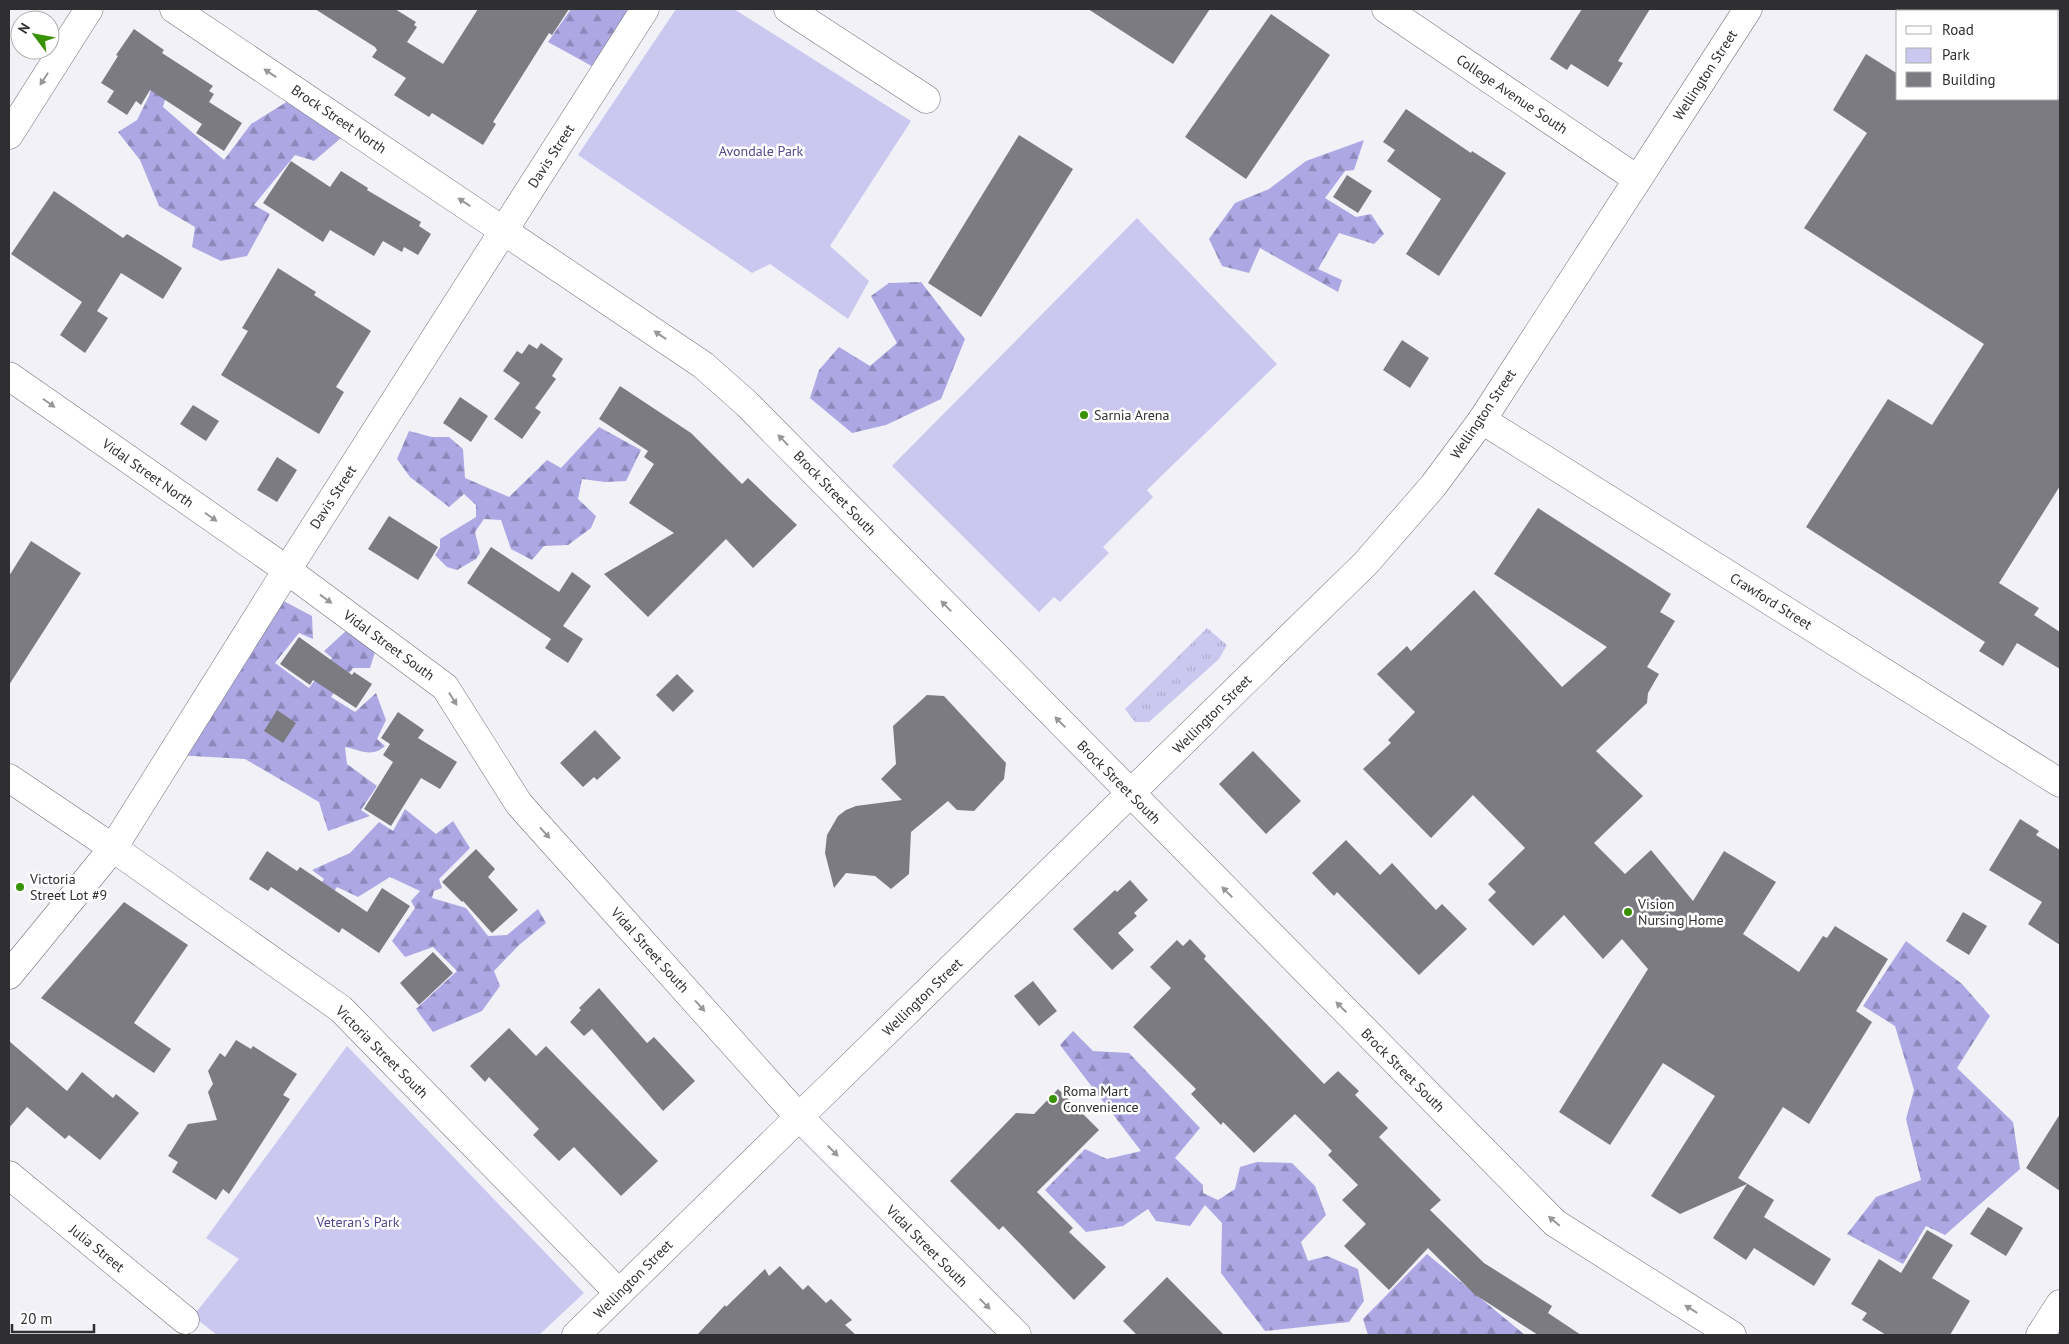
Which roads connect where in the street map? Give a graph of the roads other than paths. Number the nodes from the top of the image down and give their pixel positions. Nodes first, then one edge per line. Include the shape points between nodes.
1 (89, 9) edge
2 (174, 9) edge
3 (645, 9) edge
4 (788, 9) edge
5 (1386, 9) edge
6 (1748, 9) edge
7 (926, 99) dead end
8 (9, 135) edge
9 (1637, 179) junction
10 (504, 229) junction
11 (9, 376) edge
12 (1482, 420) junction
13 (287, 570) junction
14 (9, 778) edge
15 (2060, 783) edge
16 (1130, 794) junction
17 (113, 848) junction
18 (9, 975) edge
19 (799, 1117) junction
20 (9, 1175) edge
21 (618, 1293) junction
22 (2060, 1304) edge
23 (185, 1320) dead end
24 (576, 1335) edge
25 (1016, 1335) edge
26 (1732, 1335) edge
27 (2040, 1335) edge

1 -> 8 main road
10 -> 2 main road, Brock Street North
3 - 10 main road, Davis Street
4 - 7 main road
5 - 9 main road, College Avenue South
6 - 9 main road, Wellington Street
9 - 12 main road, Wellington Street
10 - 13 main road, Davis Street
16 -> 10 main road, Brock Street South via 747,404 703,365
11 -> 13 main road, Vidal Street North
12 - 15 main road, Crawford Street
12 - 16 main road, Wellington Street via 1433,486 1366,563
13 - 17 main road, Davis Street
13 -> 19 main road, Vidal Street South via 445,687 519,804
14 - 17 main road, Victoria Street South
16 - 19 main road, Wellington Street
26 -> 16 main road, Brock Street South via 1555,1223
17 - 18 main road, Davis Street
17 - 21 main road, Victoria Street South via 341,1009
19 - 21 main road, Wellington Street
19 -> 25 main road, Vidal Street South
20 - 23 main road, Julia Street
21 - 24 main road, Wellington Street
22 - 27 main road

